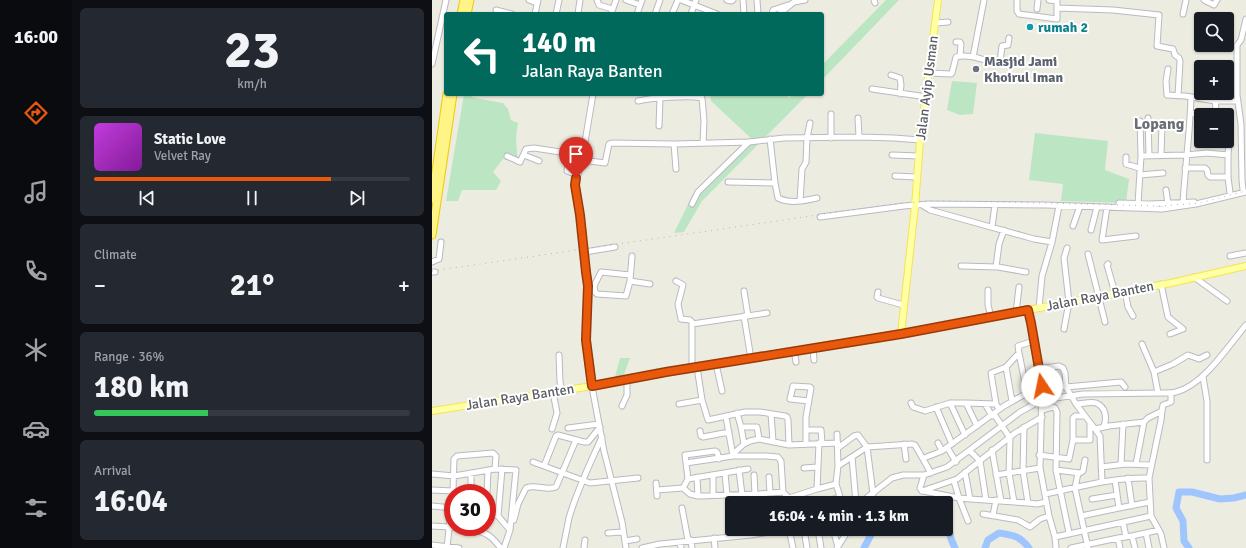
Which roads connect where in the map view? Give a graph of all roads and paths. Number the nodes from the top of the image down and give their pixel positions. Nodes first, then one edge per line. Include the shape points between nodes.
1 (446, 0) edge
2 (464, 0) edge
3 (470, 0) edge
4 (529, 0) edge
5 (559, 0) edge
6 (580, 0) edge
7 (597, 0) edge
8 (616, 0) edge
9 (626, 0) edge
10 (660, 0) edge
11 (678, 0) edge
12 (681, 0) edge
13 (727, 0) edge
14 (733, 0) edge
15 (743, 0) edge
16 (757, 0) edge
17 (805, 0) edge
18 (938, 0) edge
19 (984, 0) edge
20 (1017, 0) edge
21 (1038, 0) edge
22 (1049, 0) edge
23 (1186, 0) edge
24 (1204, 0) edge
25 (1217, 0) edge
26 (538, 1) edge
27 (792, 2) edge
28 (641, 3) edge
29 (695, 3) edge
30 (1058, 8) junction
31 (1037, 9) dead end
32 (496, 10) dead end
33 (461, 12) edge
34 (467, 12) edge
35 (504, 12) edge
36 (535, 12) edge
37 (556, 12) edge
38 (578, 12) edge
39 (613, 12) edge
40 (656, 12) edge
41 (673, 12) edge
42 (713, 12) edge
43 (744, 12) edge
44 (758, 12) edge
45 (772, 12) edge
46 (781, 12) edge
47 (1183, 14) dead end
48 (1246, 19) edge
49 (936, 22) junction
50 (948, 22) dead end
51 (1009, 38) dead end
52 (1244, 41) edge
53 (956, 42) dead end
54 (960, 56) junction
55 (973, 57) junction
56 (432, 64) edge
57 (1168, 69) dead end
58 (930, 73) junction
59 (891, 75) dead end
60 (872, 89) dead end
61 (900, 94) junction
62 (447, 96) edge
63 (453, 96) edge
64 (593, 96) edge
65 (1178, 96) junction
66 (927, 97) junction
67 (1192, 97) junction
68 (660, 98) junction
69 (638, 101) dead end
70 (1215, 101) junction
71 (1238, 101) junction
72 (1216, 108) edge
73 (1191, 113) junction
74 (831, 114) dead end
75 (1194, 114) edge
76 (858, 118) dead end
77 (1148, 118) dead end
78 (1140, 122) dead end
79 (810, 123) dead end
80 (1244, 124) edge
81 (660, 126) dead end
82 (1162, 126) dead end
83 (859, 137) junction
84 (807, 138) junction
85 (832, 138) junction
86 (770, 139) junction
87 (920, 140) junction
88 (749, 142) junction
89 (703, 143) junction
90 (674, 144) junction
91 (1229, 148) edge
92 (524, 155) junction
93 (892, 155) dead end
94 (1161, 155) junction
95 (1186, 155) junction
96 (1228, 155) junction
97 (507, 156) dead end
98 (919, 156) junction
99 (1141, 156) junction
100 (1149, 156) junction
101 (1126, 157) dead end
102 (582, 160) junction
103 (540, 161) dead end
104 (1139, 168) junction
105 (1185, 168) junction
106 (676, 169) dead end
107 (1163, 173) dead end
108 (577, 175) junction
109 (1140, 175) junction
110 (895, 176) dead end
111 (916, 176) junction
112 (1228, 177) junction
113 (728, 182) dead end
114 (775, 183) junction
115 (1166, 190) dead end
116 (1245, 190) edge
117 (1230, 193) junction
118 (817, 198) dead end
119 (432, 199) edge
120 (800, 201) junction
121 (1183, 203) junction
122 (692, 204) dead end
123 (1138, 204) junction
124 (1168, 204) junction
125 (922, 205) junction
126 (995, 205) junction
127 (915, 206) junction
128 (1059, 206) junction
129 (1080, 206) junction
130 (1097, 207) junction
131 (1106, 207) junction
132 (1119, 207) junction
133 (820, 217) dead end
134 (1073, 226) dead end
135 (992, 227) junction
136 (1004, 230) junction
137 (1090, 230) dead end
138 (432, 235) edge
139 (1136, 236) dead end
140 (441, 242) dead end
141 (1052, 242) junction
142 (615, 247) dead end
143 (1067, 248) dead end
144 (585, 252) junction
145 (1246, 253) edge
146 (1088, 254) dead end
147 (632, 256) dead end
148 (1230, 256) dead end
149 (432, 262) edge
150 (1108, 264) dead end
151 (961, 266) dead end
152 (1246, 266) edge
153 (996, 267) junction
154 (1026, 272) dead end
155 (630, 275) junction
156 (1194, 277) junction
157 (630, 281) junction
158 (676, 281) dead end
159 (650, 284) dead end
160 (1162, 284) junction
161 (588, 286) junction
162 (594, 286) junction
163 (1019, 287) dead end
164 (988, 290) dead end
165 (744, 291) dead end
166 (1124, 291) junction
167 (878, 292) dead end
168 (1115, 293) junction
169 (1098, 296) junction
170 (1227, 301) dead end
171 (1069, 302) junction
172 (903, 305) junction
173 (1039, 308) junction
174 (1028, 310) junction
175 (767, 313) dead end
176 (1016, 313) junction
177 (746, 316) junction
178 (1133, 316) dead end
179 (991, 317) junction
180 (1105, 322) dead end
181 (692, 324) junction
182 (1246, 325) edge
183 (1064, 329) dead end
184 (901, 334) junction
185 (1170, 334) dead end
186 (1034, 341) junction
187 (1142, 344) dead end
188 (813, 348) junction
189 (794, 351) junction
190 (1019, 353) junction
191 (1207, 355) dead end
192 (559, 356) dead end
193 (750, 357) junction
194 (814, 360) dead end
195 (796, 362) dead end
196 (716, 364) junction
197 (1006, 367) junction
198 (694, 368) junction
199 (1038, 369) junction
200 (1154, 372) junction
201 (1203, 377) junction
202 (627, 379) junction
203 (592, 386) junction
204 (1042, 386) junction
205 (1066, 387) junction
206 (1125, 387) dead end
207 (562, 390) junction
208 (722, 391) dead end
209 (553, 392) junction
210 (1027, 393) junction
211 (1158, 393) junction
212 (1171, 393) junction
213 (1070, 395) junction
214 (702, 400) junction
215 (1042, 400) junction
216 (809, 401) junction
217 (1012, 401) junction
218 (950, 403) junction
219 (966, 403) junction
220 (679, 404) dead end
221 (911, 404) dead end
222 (985, 404) junction
223 (996, 404) junction
224 (1076, 404) junction
225 (622, 406) dead end
226 (936, 407) junction
227 (999, 409) junction
228 (1042, 410) junction
229 (432, 411) edge
230 (1162, 411) junction
231 (737, 413) junction
232 (771, 414) junction
233 (992, 415) junction
234 (1085, 416) junction
235 (726, 417) junction
236 (1042, 417) junction
237 (1144, 422) junction
238 (1090, 423) junction
239 (1123, 424) junction
240 (599, 425) junction
241 (1002, 425) junction
242 (977, 426) junction
243 (1104, 426) junction
244 (741, 427) junction
245 (1024, 427) junction
246 (568, 428) dead end
247 (552, 429) dead end
248 (1096, 429) junction
249 (806, 430) junction
250 (700, 431) dead end
251 (729, 432) junction
252 (837, 434) dead end
253 (965, 435) junction
254 (602, 437) junction
255 (1010, 438) junction
256 (759, 439) junction
257 (576, 440) junction
258 (1073, 440) junction
259 (773, 441) junction
260 (821, 443) junction
261 (938, 443) dead end
262 (744, 444) junction
263 (806, 444) junction
264 (904, 444) junction
265 (952, 444) junction
266 (789, 445) junction
267 (838, 445) junction
268 (867, 447) junction
269 (947, 447) junction
270 (992, 450) junction
271 (942, 451) junction
272 (970, 451) junction
273 (1039, 455) junction
274 (733, 456) junction
275 (852, 457) junction
276 (1055, 457) junction
277 (924, 458) junction
278 (719, 459) junction
279 (906, 459) dead end
280 (1085, 460) dead end
281 (1207, 460) dead end
282 (980, 461) junction
283 (533, 462) dead end
284 (956, 462) junction
285 (686, 463) junction
286 (1121, 464) junction
287 (1136, 464) junction
288 (1151, 465) junction
289 (544, 466) junction
290 (838, 466) junction
291 (817, 467) junction
292 (1101, 467) junction
293 (804, 468) dead end
294 (1040, 468) junction
295 (494, 469) junction
296 (502, 469) junction
297 (748, 469) dead end
298 (488, 470) junction
299 (740, 470) junction
300 (1056, 470) junction
301 (1023, 471) junction
302 (965, 472) junction
303 (472, 473) junction
304 (725, 473) junction
305 (931, 473) junction
306 (1009, 473) junction
307 (1078, 473) junction
308 (432, 474) edge
309 (562, 474) junction
310 (713, 475) junction
311 (754, 475) dead end
312 (924, 475) junction
313 (454, 476) junction
314 (996, 476) junction
315 (697, 477) junction
316 (769, 477) dead end
317 (638, 478) dead end
318 (1128, 478) junction
319 (1149, 478) junction
320 (688, 479) junction
321 (582, 480) junction
322 (1115, 480) junction
323 (954, 481) junction
324 (612, 482) junction
325 (1102, 482) junction
326 (656, 483) dead end
327 (453, 484) edge
328 (471, 484) edge
329 (487, 484) edge
330 (836, 484) junction
331 (683, 488) junction
332 (1075, 488) junction
333 (817, 489) junction
334 (432, 490) edge
335 (657, 490) junction
336 (444, 491) edge
337 (922, 491) junction
338 (1060, 491) junction
339 (783, 492) junction
340 (770, 493) junction
341 (755, 494) junction
342 (873, 494) junction
343 (1044, 494) junction
344 (1117, 494) junction
345 (727, 495) junction
346 (742, 495) junction
347 (657, 496) dead end
348 (698, 496) junction
349 (713, 496) junction
350 (786, 496) edge
351 (799, 496) edge
352 (840, 496) edge
353 (855, 496) edge
354 (870, 496) edge
355 (959, 498) junction
356 (970, 498) junction
357 (1092, 499) dead end
358 (986, 500) junction
359 (998, 500) junction
360 (1014, 502) junction
361 (1046, 502) junction
362 (1150, 502) junction
363 (1028, 503) junction
364 (432, 506) edge
365 (1132, 506) junction
366 (444, 507) edge
367 (682, 508) dead end
368 (1119, 508) junction
369 (983, 514) dead end
370 (498, 516) joint
371 (993, 516) junction
372 (1049, 516) junction
373 (1081, 516) junction
374 (1151, 516) junction
375 (968, 521) dead end
376 (1123, 522) junction
377 (432, 526) edge
378 (444, 527) edge
379 (511, 527) junction
380 (1159, 530) junction
381 (1083, 531) junction
382 (623, 532) junction
383 (608, 533) dead end
384 (1146, 533) junction
385 (1069, 534) junction
386 (449, 536) edge
387 (489, 536) edge
388 (738, 536) edge
389 (790, 536) edge
390 (805, 536) edge
391 (819, 536) edge
392 (835, 536) edge
393 (845, 536) edge
394 (1132, 536) junction
395 (1055, 537) junction
396 (1126, 537) junction
397 (714, 538) junction
398 (1118, 538) junction
399 (637, 539) dead end
400 (585, 540) dead end
401 (690, 540) junction
402 (625, 541) junction
403 (1105, 541) junction
404 (680, 542) junction
405 (432, 545) edge
406 (661, 546) edge
407 (1087, 546) edge
408 (447, 547) edge
409 (648, 547) edge
410 (460, 548) edge
411 (501, 548) edge
412 (563, 548) edge
413 (584, 548) edge
414 (626, 548) edge
415 (642, 548) edge
416 (681, 548) edge
417 (692, 548) edge
418 (715, 548) edge
419 (793, 548) edge
420 (807, 548) edge
421 (821, 548) edge
422 (838, 548) edge
423 (1056, 548) edge
424 (1071, 548) edge
425 (1106, 548) edge
426 (1120, 548) edge
427 (1135, 548) edge
428 (1149, 548) edge
429 (1164, 548) edge

1 - 56 street
2 - 33 highway
3 - 34 highway
4 - 26 street
5 - 37 street
6 - 38 street
7 - 39 street via 599,5
8 - 39 street
9 - 28 street
10 - 40 street
11 - 41 street
12 - 29 street
13 - 14 street
15 - 43 street
16 - 44 street
17 - 27 street
18 - 49 main road, Jalan Ayip Usman
19 - 55 street
20 - 30 street via 1017,10 1022,15 1057,19
21 - 31 street
22 - 30 street via 1057,1
23 - 47 street
24 - 25 street via 1214,5
26 - 36 street
27 - 45 street
27 - 46 street
29 - 42 street
30 - 65 street via 1157,14 1160,17 1157,46 1173,49 1180,61
32 - 35 street
48 - 52 street
49 - 50 street
49 - 58 main road, Jalan Ayip Usman
51 - 55 street via 1008,45 1002,46 999,64
52 - 71 street via 1237,45
53 - 54 street via 961,43
54 - 55 street
54 - 58 street via 956,57 952,73
57 - 65 street via 1167,95
58 - 66 main road, Jalan Ayip Usman
59 - 61 street via 900,78
60 - 61 street
61 - 66 street
62 - 119 highway
63 - 138 highway
64 - 102 street
65 - 67 street
66 - 87 main road, Jalan Ayip Usman
67 - 70 street
67 - 73 street
68 - 69 street
68 - 81 street
68 - 89 street via 702,98
70 - 71 street
70 - 72 street
71 - 80 street
73 - 75 street
73 - 95 street
74 - 85 street
76 - 83 street
77 - 100 street
78 - 99 street
79 - 84 street
80 - 116 street via 1242,174
82 - 94 street
83 - 85 street
83 - 87 street
84 - 85 street
84 - 86 street
84 - 120 street via 806,162 801,173
86 - 88 street
86 - 114 street
87 - 98 main road, Jalan Ayip Usman
88 - 89 street
88 - 122 street via 698,192
89 - 90 street
90 - 102 street via 610,143 605,163
90 - 106 street
91 - 96 street
92 - 97 street via 520,162
92 - 103 street
92 - 108 street via 525,150 529,148 567,153 567,171
93 - 98 street
94 - 95 street
94 - 100 street
95 - 96 street
95 - 105 street
96 - 112 street
98 - 111 main road, Jalan Ayip Usman
99 - 100 street
99 - 104 street
101 - 104 street via 1126,164
102 - 108 street
104 - 109 street
105 - 112 street via 1205,168 1210,177
105 - 121 street
107 - 109 street
108 - 144 street via 575,185
109 - 123 street
110 - 111 street
111 - 127 main road, Jalan Ayip Usman
112 - 117 street
113 - 114 street
114 - 120 street via 778,198
115 - 124 street
116 - 117 street
116 - 132 street via 1184,207 1155,210
117 - 121 street
118 - 120 street
121 - 124 street
123 - 124 street
123 - 132 street via 1119,203
125 - 126 street
125 - 127 street
125 - 135 street via 930,210
126 - 128 street
126 - 135 street
127 - 133 street
127 - 172 main road, Jalan Ayip Usman
128 - 129 street
128 - 141 street
129 - 130 street
129 - 134 street
130 - 131 street
130 - 137 street
131 - 132 street
131 - 139 street via 1102,240
135 - 136 street
136 - 141 street
136 - 153 street
140 - 149 street via 439,259
141 - 173 street via 1042,276
142 - 144 street
143 - 171 street via 1064,258
144 - 161 street
145 - 148 street
146 - 169 street
147 - 155 street
150 - 168 street
151 - 153 street
152 - 156 main road, Jalan Raya Banten
153 - 154 street
155 - 157 street
155 - 162 street via 601,272
156 - 160 main road, Jalan Raya Banten
156 - 170 street
157 - 159 street
157 - 162 street via 626,296 597,294
158 - 181 street via 683,285 678,304 681,319 690,320
160 - 166 main road, Jalan Raya Banten
160 - 185 street via 1168,317 1184,329
161 - 162 street
161 - 203 street via 586,340
163 - 176 street
164 - 179 street
165 - 177 street
166 - 168 main road, Jalan Raya Banten
166 - 178 street
167 - 172 street via 878,298
168 - 169 main road, Jalan Raya Banten
169 - 171 main road, Jalan Raya Banten
169 - 180 street
171 - 173 main road, Jalan Raya Banten
171 - 183 street
172 - 184 main road, Jalan Ayip Usman
173 - 174 main road, Jalan Raya Banten
174 - 176 main road, Jalan Raya Banten
174 - 186 street
175 - 177 street
176 - 179 main road, Jalan Raya Banten
177 - 181 street
177 - 193 street
179 - 184 main road, Jalan Raya Banten
181 - 198 street
182 - 201 street
184 - 188 main road, Jalan Raya Banten
186 - 190 street via 1018,346
186 - 199 street
187 - 200 street
188 - 189 main road, Jalan Raya Banten
188 - 194 street
189 - 193 main road, Jalan Raya Banten
189 - 195 street
190 - 197 street
190 - 210 street
191 - 200 street via 1199,359 1188,355
192 - 207 street
193 - 196 main road, Jalan Raya Banten
196 - 198 main road, Jalan Raya Banten
196 - 208 street
197 - 217 street
197 - 223 street via 992,374
198 - 202 main road, Jalan Raya Banten
198 - 214 street
199 - 204 street
199 - 205 street via 1059,366 1063,368
200 - 211 street
201 - 212 street via 1182,390
201 - 281 street via 1208,415
202 - 203 main road, Jalan Raya Banten
202 - 225 street via 627,395
203 - 207 main road, Jalan Raya Banten
203 - 240 street
204 - 205 street
204 - 210 street
204 - 215 street
205 - 206 street via 1121,382
205 - 213 street
207 - 209 main road, Jalan Raya Banten
209 - 229 main road, Jalan Raya Banten
209 - 247 street via 557,413
210 - 217 street
211 - 212 street
211 - 213 street
212 - 230 street via 1171,402 1163,406
213 - 215 street
213 - 224 street
214 - 220 street
214 - 235 street via 708,420
215 - 228 street
215 - 241 street
216 - 216 street via 811,387 793,386 790,399
216 - 249 street
217 - 227 street
218 - 219 street
218 - 226 street
218 - 253 street
219 - 222 street
219 - 242 street
221 - 226 street via 924,411
222 - 223 street
222 - 233 street
223 - 227 street
224 - 234 street
224 - 243 street via 1094,403 1101,407 1105,412
226 - 265 street
227 - 233 street
228 - 236 street
228 - 276 street via 1053,407 1056,410
230 - 237 street
230 - 288 street
231 - 232 street
231 - 235 street
231 - 244 street
232 - 259 street
232 - 266 street via 787,417
233 - 241 street
233 - 242 street
234 - 238 street
234 - 258 street via 1074,417
235 - 251 street
236 - 245 street
236 - 273 street
237 - 239 street
237 - 287 street
238 - 248 street
238 - 258 street via 1090,440
239 - 243 street
239 - 286 street
240 - 246 street
240 - 254 street
240 - 257 street via 588,442
241 - 255 street
241 - 272 street
242 - 253 street
243 - 248 street
244 - 256 street via 757,428
244 - 262 street
245 - 255 street
245 - 301 street
248 - 292 street via 1100,440
249 - 260 street via 821,430
249 - 263 street
250 - 251 street via 703,437
251 - 274 street
252 - 267 street
253 - 265 street
254 - 321 street
254 - 324 street
255 - 270 street
255 - 306 street
256 - 259 street
256 - 262 street
257 - 289 street via 556,436
257 - 309 street
258 - 276 street via 1069,459
259 - 266 street
260 - 263 street
260 - 267 street
260 - 291 street
261 - 271 street
262 - 274 street
263 - 266 street
264 - 268 street
264 - 277 street via 915,445
264 - 279 street
265 - 269 street
267 - 268 street via 858,435
267 - 290 street
268 - 275 street
268 - 342 street
269 - 271 street
269 - 284 street
270 - 282 street
270 - 314 street
271 - 277 street
272 - 282 street
272 - 284 street
273 - 276 street
273 - 294 street
274 - 278 street
274 - 339 street via 780,458
275 - 290 street
275 - 353 street
276 - 300 street
277 - 305 street
278 - 285 street
278 - 285 street via 715,451 686,454
280 - 307 street via 1083,471
282 - 302 street
282 - 358 street
283 - 289 street
284 - 305 street
285 - 320 street
286 - 287 street
286 - 292 street
287 - 288 street
288 - 319 street
289 - 309 street
290 - 330 street
291 - 293 street
291 - 333 street
292 - 325 street
294 - 301 street
294 - 343 street
295 - 296 street
295 - 298 street
295 - 313 street via 496,456 493,453 457,456 454,459
296 - 370 street
296 - 379 street via 514,469 517,472
297 - 299 street
298 - 303 street
298 - 329 street
299 - 304 street
299 - 346 street
300 - 307 street
300 - 338 street
301 - 306 street
301 - 363 street
302 - 323 street
302 - 356 street
303 - 313 street
303 - 328 street
304 - 310 street
304 - 345 street
305 - 312 street
306 - 314 street
306 - 360 street
307 - 332 street
308 - 313 street
309 - 321 street
309 - 379 street via 556,487 526,488
310 - 315 street
310 - 349 street
311 - 341 street
312 - 337 street via 920,488
312 - 342 street via 898,476 886,482
313 - 327 street
314 - 359 street
315 - 320 street
315 - 348 street
316 - 340 street
317 - 324 street
318 - 319 street
318 - 322 street
318 - 365 street
319 - 362 street
320 - 331 street
321 - 324 street via 590,484
321 - 412 street
322 - 325 street
322 - 344 street
323 - 337 street
323 - 355 street
324 - 382 street
325 - 332 street
326 - 335 street
330 - 333 street
330 - 352 street
331 - 335 street
331 - 348 street
332 - 338 street
332 - 373 street
333 - 351 street
334 - 336 street
335 - 347 street
337 - 355 street
338 - 343 street
338 - 385 street
339 - 340 street
339 - 350 street
340 - 341 street
341 - 346 street
342 - 354 street
343 - 361 street
344 - 357 street
344 - 368 street
345 - 346 street
345 - 349 street
348 - 349 street
355 - 356 street
355 - 375 street
356 - 358 street
358 - 359 street
359 - 360 street
359 - 371 street
360 - 363 street
361 - 363 street
361 - 372 street
362 - 365 street
362 - 374 street
364 - 366 street
365 - 368 street
367 - 401 street
368 - 373 street
369 - 371 street
370 - 379 street
371 - 372 street via 1018,520 1030,527
372 - 395 street
373 - 381 street
374 - 376 street
374 - 380 street
376 - 381 street
376 - 396 street
377 - 378 street
379 - 411 street
380 - 384 street
380 - 429 street
381 - 385 street
381 - 407 street
382 - 383 street
382 - 402 street
384 - 394 street
384 - 428 street
385 - 395 street
386 - 408 street
387 - 411 street
388 - 397 street
389 - 419 street
390 - 420 street
391 - 421 street
392 - 422 street
393 - 422 street
394 - 396 street
394 - 427 street
395 - 423 street
396 - 398 street
397 - 401 street
397 - 418 street
398 - 403 street
398 - 426 street
399 - 402 street
400 - 413 street
401 - 404 street
401 - 417 street
402 - 414 street
403 - 407 street
403 - 425 street
404 - 406 street
404 - 416 street
405 - 408 street
406 - 409 street
407 - 424 street
408 - 410 street
409 - 415 street

